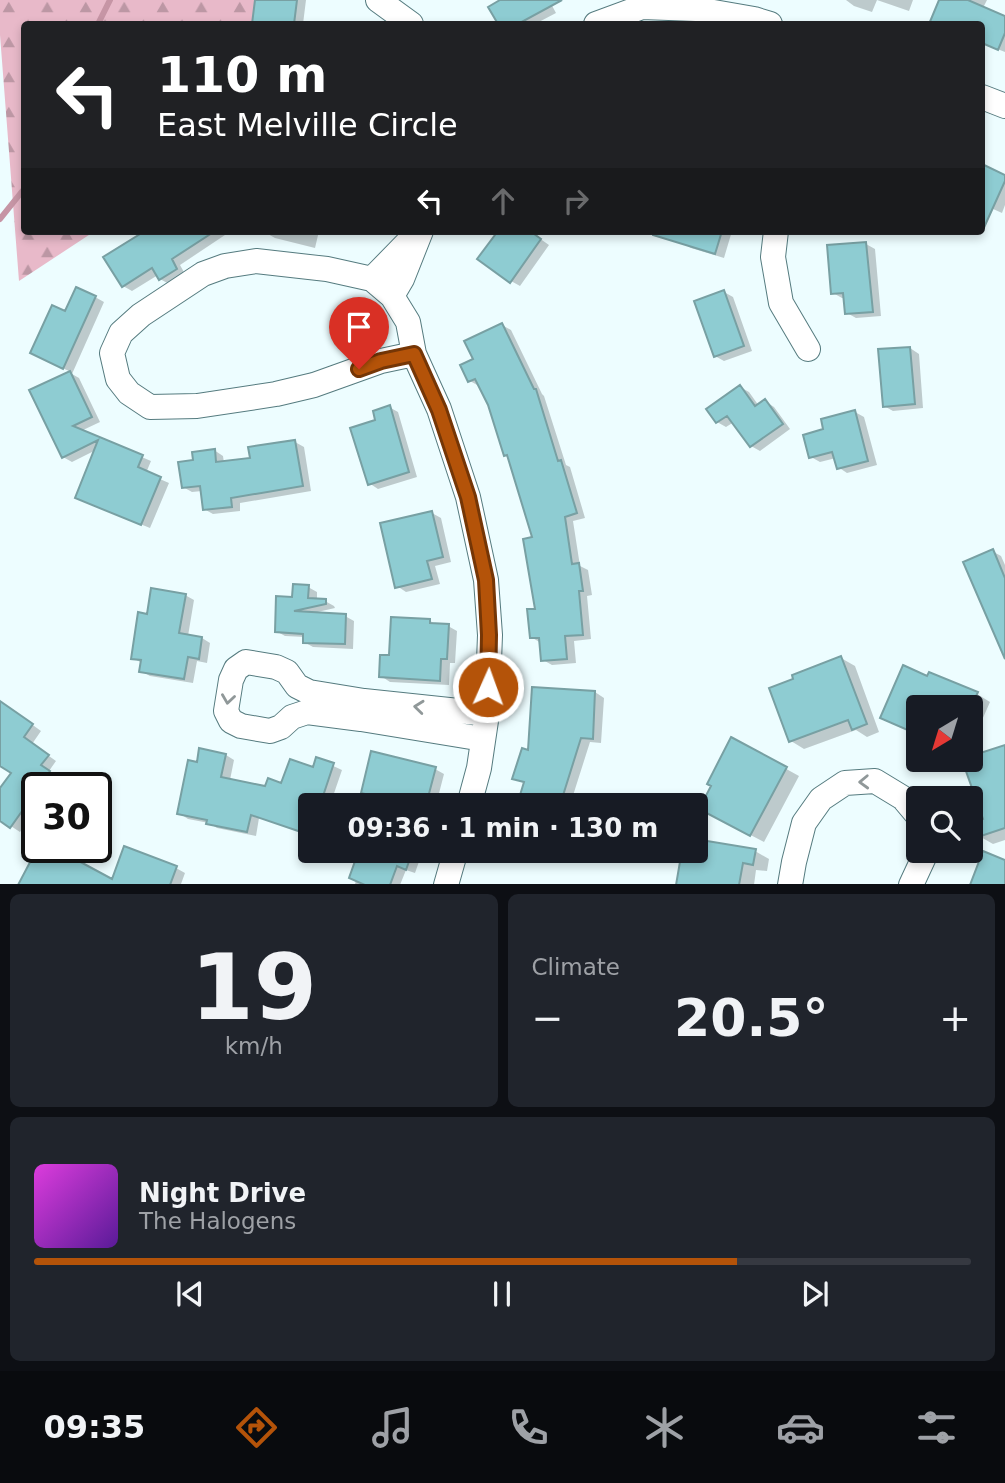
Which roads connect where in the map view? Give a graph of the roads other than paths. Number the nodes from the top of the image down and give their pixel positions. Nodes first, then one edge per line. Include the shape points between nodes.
1 (378, 0) edge
2 (407, 21) edge
3 (604, 21) edge
4 (760, 21) edge
5 (985, 98) edge
6 (1005, 106) edge
7 (416, 235) edge
8 (418, 235) edge
9 (776, 235) edge
10 (372, 279) junction
11 (391, 296) junction
12 (808, 349) dead end
13 (414, 354) junction
14 (297, 686) junction
15 (363, 710) junction
16 (487, 714) junction
17 (292, 717) junction
18 (483, 739) junction
19 (472, 793) edge
20 (906, 802) edge
21 (452, 863) edge
22 (921, 863) edge
23 (446, 884) edge
24 (790, 884) edge
25 (911, 884) edge

1 - 2 street
3 - 4 street via 642,7 696,9
5 - 6 street
7 - 10 street
8 - 11 street
9 - 12 street via 773,257 781,303
10 - 11 street
10 - 13 street via 256,261 203,274 121,333 112,353 118,379 150,407 197,406 314,385
11 - 13 street via 408,322
13 - 16 street via 439,410 468,497 486,580
14 - 15 street
14 - 17 street
14 -> 17 street via 287,672 247,662 236,669 231,680 226,711 231,721 241,726 270,731
16 -> 15 street
15 - 17 street via 307,712
15 - 18 street
16 - 18 street
18 - 19 street
20 -> 24 street via 875,781 845,783 821,799 804,823
21 - 23 street
22 - 25 street

